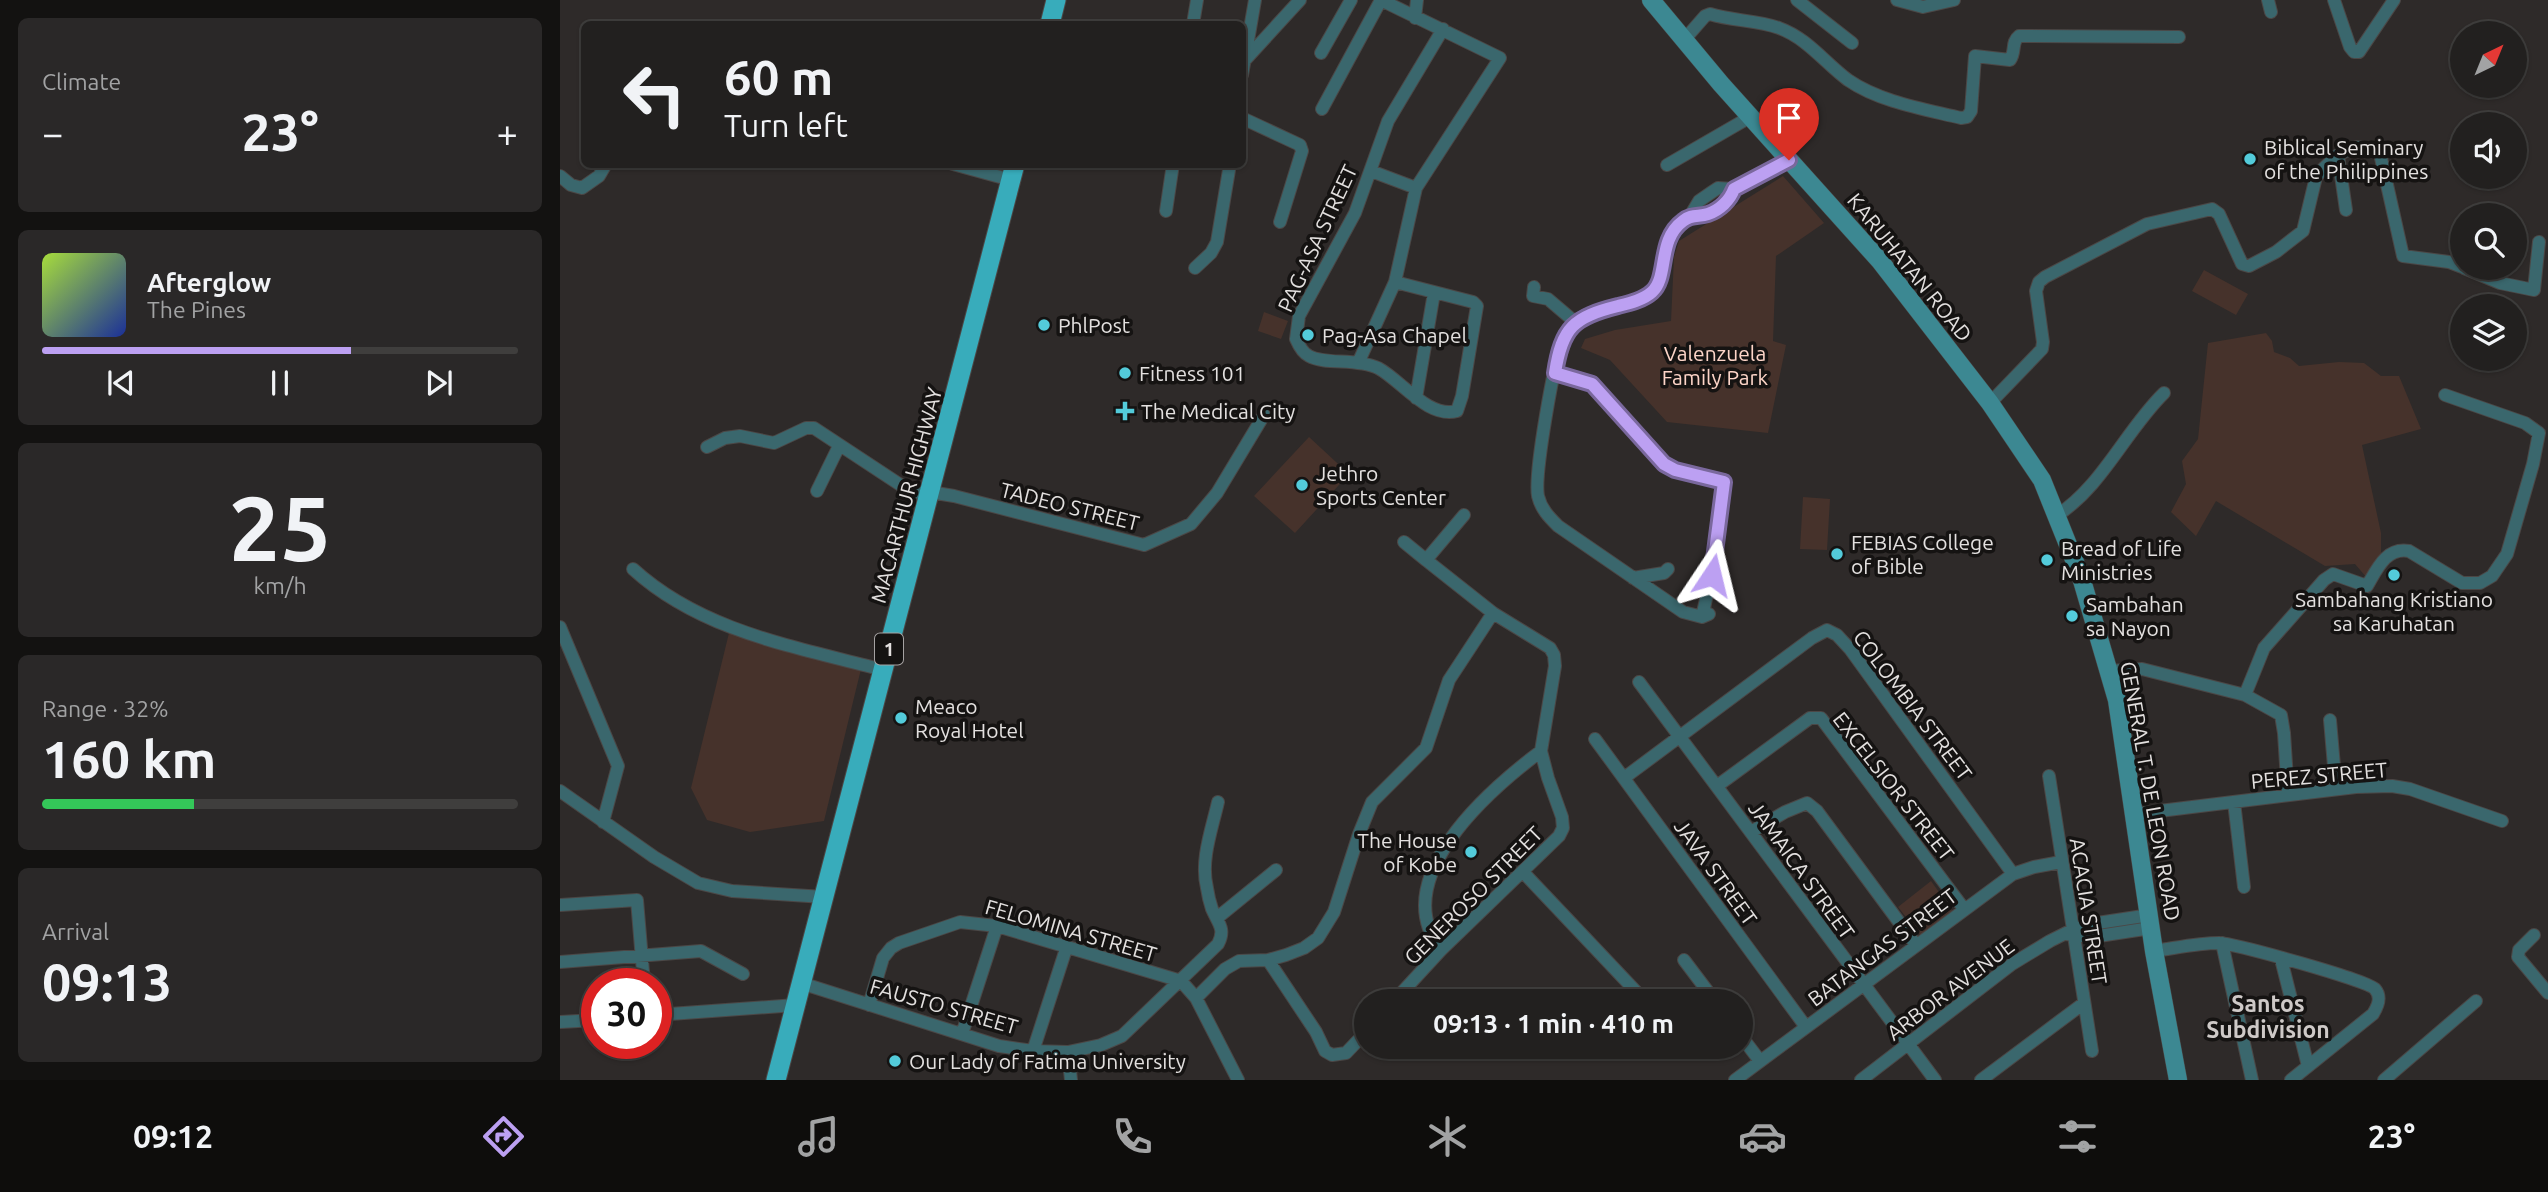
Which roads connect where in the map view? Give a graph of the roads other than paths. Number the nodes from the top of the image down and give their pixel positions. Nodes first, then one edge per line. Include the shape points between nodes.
1 (1056, 0) edge
2 (1197, 0) edge
3 (1255, 0) edge
4 (1300, 0) edge
5 (1351, 0) edge
6 (1381, 0) edge
7 (1417, 0) edge
8 (1651, 0) edge
9 (1797, 0) edge
10 (1897, 0) edge
11 (1954, 0) edge
12 (2334, 0) edge
13 (2394, 0) edge
14 (1415, 18) junction
15 (1051, 21) edge
16 (1194, 21) edge
17 (1443, 29) junction
18 (2179, 37) dead end
19 (1684, 40) junction
20 (1852, 43) dead end
21 (1321, 53) dead end
22 (1246, 54) edge
23 (1246, 59) edge
24 (1322, 109) dead end
25 (1750, 117) junction
26 (1246, 120) edge
27 (2338, 155) junction
28 (1789, 160) junction
29 (1667, 165) dead end
30 (604, 168) edge
31 (983, 168) edge
32 (1172, 168) edge
33 (1229, 168) edge
34 (1371, 171) junction
35 (1013, 172) edge
36 (560, 176) edge
37 (1416, 188) junction
38 (2346, 210) dead end
39 (1166, 211) dead end
40 (1280, 222) dead end
41 (2539, 242) dead end
42 (2450, 262) edge
43 (1195, 268) dead end
44 (2494, 280) edge
45 (1395, 282) junction
46 (1534, 287) dead end
47 (1434, 293) junction
48 (1575, 322) junction
49 (1359, 362) junction
50 (1555, 373) junction
51 (2164, 393) dead end
52 (2445, 395) dead end
53 (1416, 398) junction
54 (1990, 403) junction
55 (1264, 415) dead end
56 (839, 446) junction
57 (707, 447) dead end
58 (817, 491) dead end
59 (930, 494) junction
60 (1464, 515) dead end
61 (2056, 516) junction
62 (1404, 542) dead end
63 (1426, 560) junction
64 (633, 569) dead end
65 (1668, 569) dead end
66 (1633, 578) junction
67 (1493, 613) junction
68 (560, 627) edge
69 (883, 670) junction
70 (2109, 670) junction
71 (1639, 682) dead end
72 (2245, 695) junction
73 (2330, 720) dead end
74 (1680, 737) junction
75 (1595, 739) dead end
76 (1541, 751) junction
77 (2049, 776) dead end
78 (1624, 778) junction
79 (1717, 786) junction
80 (2336, 789) junction
81 (560, 791) edge
82 (2288, 795) junction
83 (1218, 802) dead end
84 (2234, 802) junction
85 (2135, 814) junction
86 (2502, 821) dead end
87 (603, 822) junction
88 (1751, 832) junction
89 (2061, 862) junction
90 (1276, 870) dead end
91 (1523, 872) junction
92 (2013, 874) junction
93 (2244, 887) dead end
94 (824, 897) junction
95 (560, 905) edge
96 (1964, 909) junction
97 (1217, 918) junction
98 (2144, 923) junction
99 (997, 926) junction
100 (2070, 933) junction
101 (2534, 935) dead end
102 (2222, 943) junction
103 (1916, 945) junction
104 (1066, 948) junction
105 (1441, 950) junction
106 (2154, 951) junction
107 (643, 956) junction
108 (2281, 959) junction
109 (1268, 960) junction
110 (1684, 960) dead end
111 (560, 962) edge
112 (643, 968) edge
113 (743, 974) dead end
114 (1181, 981) junction
115 (802, 982) junction
116 (1863, 985) junction
117 (1405, 989) edge
118 (1634, 989) edge
119 (1706, 989) edge
120 (2548, 993) edge
121 (1196, 998) junction
122 (2476, 1001) dead end
123 (2084, 1003) junction
124 (796, 1005) junction
125 (869, 1005) junction
126 (672, 1014) edge
127 (581, 1021) edge
128 (560, 1022) edge
129 (1807, 1027) junction
130 (962, 1034) junction
131 (1354, 1045) edge
132 (1908, 1046) junction
133 (1034, 1051) junction
134 (2092, 1051) dead end
135 (1068, 1052) junction
136 (1753, 1052) edge
137 (1760, 1061) junction
138 (2308, 1066) junction
139 (1236, 1075) edge
140 (776, 1080) edge
141 (1071, 1080) edge
142 (1223, 1080) edge
143 (1735, 1080) edge
144 (1861, 1080) edge
145 (1935, 1080) edge
146 (1981, 1080) edge
147 (2178, 1080) edge
148 (2252, 1080) edge
149 (2291, 1080) edge
150 (2384, 1080) edge

1 - 15 highway
2 - 16 street
3 - 22 street
4 - 23 street
5 - 21 street
6 - 14 street
6 - 24 street
7 - 14 street
8 - 19 main road, KARUHATAN ROAD
9 - 20 street
10 - 11 street via 1923,7
12 - 13 street via 2350,47 2359,52
14 - 17 street
17 - 34 street, PAG-ASA STREET via 1388,121
17 - 37 street via 1500,58
18 - 19 street via 2019,36 2010,60 1975,56 1971,111 1961,118 1863,88 1778,27 1710,14
19 - 25 main road, KARUHATAN ROAD
25 - 28 main road, KARUHATAN ROAD
25 - 29 street
26 - 40 street via 1300,145 1302,151
27 - 38 street
27 - 42 street via 2354,147 2379,149 2403,256
27 - 54 street via 2316,177 2303,231 2249,266 2242,264 2219,214 2212,209 2147,224 2045,276 2036,291 2042,349
28 - 48 street via 1734,189 1718,188 1699,201 1667,242 1656,288 1646,298
28 - 54 main road, KARUHATAN ROAD via 1880,261
30 - 36 street via 582,188
31 - 35 street
32 - 39 street
33 - 43 street via 1217,242
34 - 37 street
34 - 49 street, PAG-ASA STREET via 1355,213 1296,328 1296,339 1306,355
35 - 59 highway, MACARTHUR HIGHWAY / 1
37 - 45 street
41 - 44 street via 2534,290
45 - 47 street
45 - 49 street
46 - 48 street via 1533,296 1548,299
47 - 53 street
47 - 53 street, PAG-ASA STREET via 1477,306 1462,396 1457,411 1451,413
48 - 50 street via 1564,337
49 - 53 street, PAG-ASA STREET via 1391,376
50 - 66 street via 1537,474 1543,510 1558,527
50 - 66 street via 1592,384 1664,464 1724,482 1706,615 1683,612
51 - 61 street via 2100,474
52 - 72 street via 2525,423 2539,433 2507,554 2498,570 2486,581 2462,583 2400,550 2386,556 2367,586 2333,575 2264,648
54 - 61 main road, KARUHATAN ROAD via 2037,471
55 - 59 street, TADEO STREET via 1217,493 1191,524 1144,545 954,496
56 - 57 street, TADEO STREET via 809,428 774,443 740,436
56 - 58 street
56 - 59 street, TADEO STREET via 899,484
59 - 69 highway, MACARTHUR HIGHWAY / 1
60 - 63 street
61 - 70 main road, GENERAL T. DE LEON ROAD via 2081,577
62 - 63 street, GENEROSO STREET
63 - 67 street, GENEROSO STREET
64 - 69 street via 709,620
65 - 66 street
67 - 76 street, GENEROSO STREET via 1544,643 1554,655
67 - 109 street via 1449,680 1426,748 1372,802 1327,925 1304,948
68 - 87 street via 618,766
69 - 94 highway, MACARTHUR HIGHWAY / 1
70 - 72 street via 2142,668
70 - 85 main road, GENERAL T. DE LEON ROAD
71 - 74 street, JAMAICA STREET
72 - 82 street via 2281,715
73 - 80 street
74 - 78 street, COLOMBIA STREET
74 - 79 street, JAMAICA STREET
74 - 92 street, COLOMBIA STREET via 1827,630 1850,649
75 - 78 street, JAVA STREET
76 - 91 street, GENEROSO STREET via 1563,828
76 - 105 street via 1486,797 1432,870 1424,898 1425,919
77 - 89 street, ACACIA STREET
78 - 129 street, JAVA STREET
79 - 88 street, JAMAICA STREET
79 - 96 street, EXCELSIOR STREET via 1810,718 1821,718
80 - 82 street, PEREZ STREET
80 - 86 street, PEREZ STREET via 2410,789
81 - 87 street
82 - 84 street, PEREZ STREET
83 - 97 street via 1205,866
84 - 85 street, PEREZ STREET
84 - 93 street
85 - 98 main road, GENERAL T. DE LEON ROAD
87 - 94 street via 698,883 732,891
88 - 103 street via 1807,803
88 - 116 street, JAMAICA STREET
89 - 92 street, BATANGAS STREET
89 - 100 street, ACACIA STREET
90 - 97 street
91 - 105 street, GENEROSO STREET
91 - 118 street
92 - 96 street, BATANGAS STREET
94 - 115 highway, MACARTHUR HIGHWAY / 1
95 - 107 street via 637,900
96 - 103 street, BATANGAS STREET
97 - 114 street, FAUSTO STREET via 1223,935 1218,944
98 - 100 street, ARBOR AVENUE via 2092,937
98 - 106 main road, GENERAL T. DE LEON ROAD
99 - 104 street, FELOMINA STREET
99 - 125 street, FELOMINA STREET via 960,922 898,943 883,958
99 - 130 street
100 - 123 street, ACACIA STREET
100 - 132 street, ARBOR AVENUE via 2012,964
101 - 120 street via 2518,957
102 - 106 street
102 - 108 street
102 - 148 street
103 - 116 street, BATANGAS STREET
104 - 114 street, FELOMINA STREET
104 - 133 street
105 - 117 street, GENEROSO STREET
106 - 147 main road, GENERAL T. DE LEON ROAD
107 - 111 street
107 - 112 street
107 - 113 street via 701,951
108 - 138 street
108 - 138 street via 2367,984 2379,997 2373,1014
109 - 121 street via 1239,961
109 - 131 street via 1325,1051 1346,1053
110 - 119 street
114 - 121 street
114 - 135 street, FAUSTO STREET via 1122,1036
115 - 124 highway, MACARTHUR HIGHWAY / 1
115 - 125 street, FAUSTO STREET
116 - 129 street, BATANGAS STREET
116 - 132 street, JAMAICA STREET
121 - 139 street
122 - 150 street
123 - 134 street, ACACIA STREET
123 - 146 street
124 - 126 street
124 - 140 highway, MACARTHUR HIGHWAY / 1
125 - 130 street, FAUSTO STREET
127 - 128 street
129 - 137 street, BATANGAS STREET
130 - 133 street, FAUSTO STREET
132 - 144 street, ARBOR AVENUE
132 - 145 street, JAMAICA STREET
133 - 135 street, FAUSTO STREET
135 - 141 street
136 - 137 street
137 - 143 street, BATANGAS STREET
138 - 149 street
139 - 142 street

